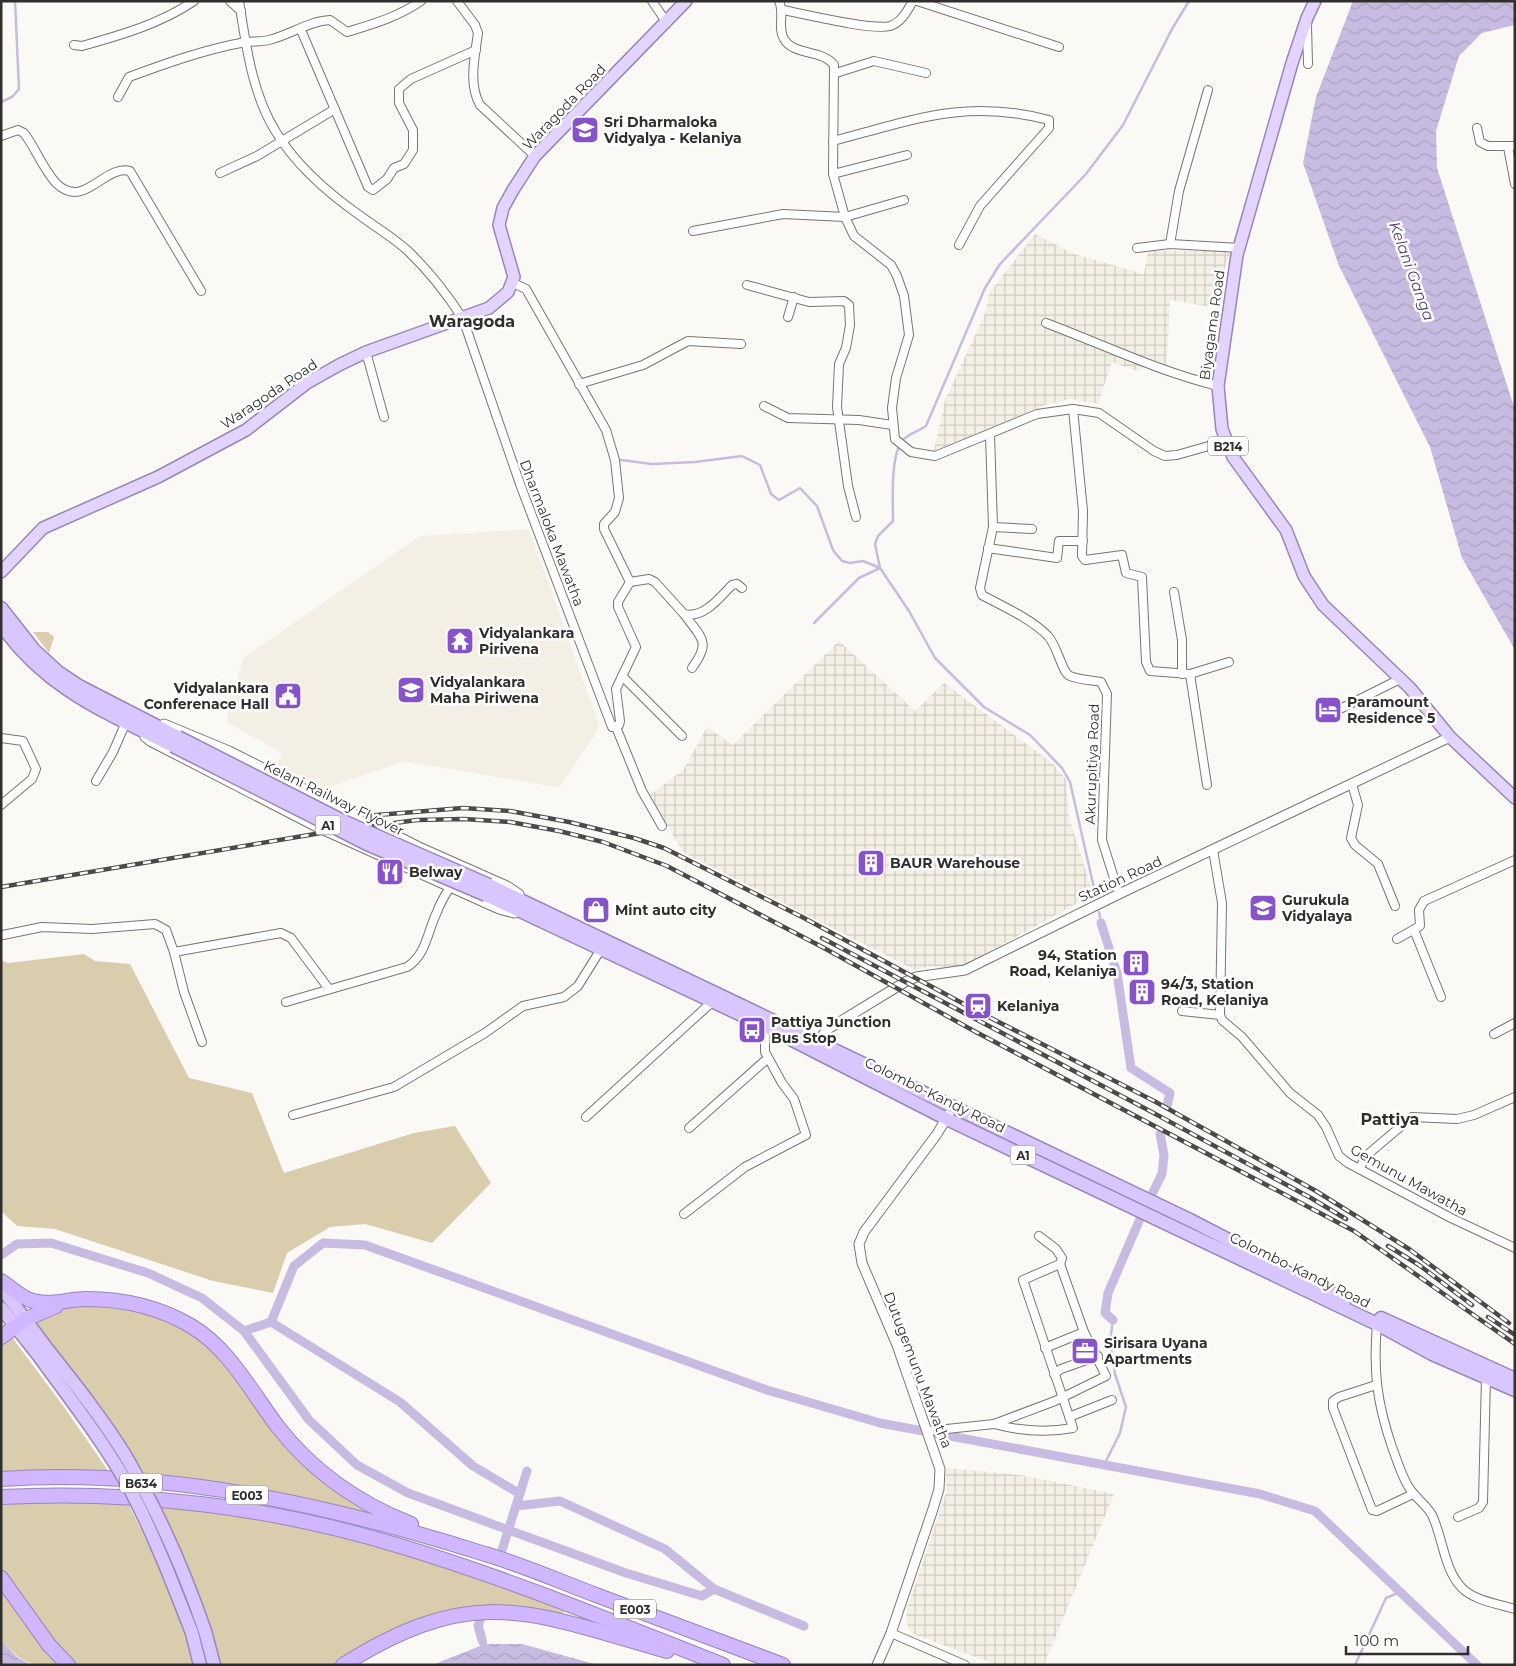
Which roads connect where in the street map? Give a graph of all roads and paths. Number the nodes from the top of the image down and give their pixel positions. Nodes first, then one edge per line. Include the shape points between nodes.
1 (194, 1) edge
2 (230, 1) edge
3 (240, 1) edge
4 (421, 1) edge
5 (457, 1) edge
6 (652, 1) edge
7 (686, 1) edge
8 (779, 1) edge
9 (915, 1) edge
10 (1315, 1) edge
11 (783, 10) junction
12 (241, 11) junction
13 (1307, 18) junction
14 (667, 23) junction
15 (302, 30) junction
16 (247, 42) junction
17 (74, 45) dead end
18 (1059, 47) dead end
19 (476, 50) junction
20 (1308, 64) dead end
21 (836, 73) junction
22 (926, 73) dead end
23 (1208, 90) dead end
24 (118, 97) dead end
25 (335, 109) junction
26 (1476, 128) dead end
27 (1, 136) edge
28 (281, 140) junction
29 (833, 141) junction
30 (1512, 146) edge
31 (535, 156) junction
32 (907, 156) dead end
33 (220, 172) dead end
34 (833, 174) junction
35 (1515, 184) edge
36 (904, 200) dead end
37 (845, 217) junction
38 (692, 231) dead end
39 (1170, 244) junction
40 (959, 245) dead end
41 (1136, 248) dead end
42 (1240, 248) junction
43 (513, 283) junction
44 (747, 286) dead end
45 (201, 291) dead end
46 (794, 297) junction
47 (788, 317) dead end
48 (462, 319) junction
49 (1046, 323) dead end
50 (741, 344) dead end
51 (366, 352) junction
52 (579, 384) junction
53 (1218, 386) junction
54 (764, 406) dead end
55 (1073, 409) junction
56 (384, 417) dead end
57 (837, 420) junction
58 (892, 425) junction
59 (990, 435) junction
60 (1226, 441) junction
61 (856, 518) dead end
62 (992, 527) junction
63 (1032, 529) dead end
64 (1083, 541) junction
65 (988, 548) junction
66 (1, 572) edge
67 (630, 582) junction
68 (742, 588) dead end
69 (1174, 592) dead end
70 (1, 608) edge
71 (684, 614) junction
72 (1, 625) edge
73 (1230, 662) dead end
74 (692, 668) dead end
75 (1186, 674) junction
76 (622, 676) junction
77 (1400, 678) junction
78 (122, 708) junction
79 (1342, 708) dead end
80 (130, 724) junction
81 (616, 727) junction
82 (682, 736) dead end
83 (1450, 737) junction
84 (1, 738) edge
85 (176, 741) junction
86 (96, 781) dead end
87 (1352, 784) junction
88 (1207, 785) dead end
89 (306, 790) junction
90 (1515, 798) edge
91 (1, 805) edge
92 (295, 816) junction
93 (662, 826) dead end
94 (419, 846) junction
95 (1213, 850) junction
96 (1515, 860) edge
97 (409, 870) junction
98 (450, 887) junction
99 (1119, 894) junction
100 (1395, 906) dead end
101 (534, 912) junction
102 (1414, 930) junction
103 (3, 935) dead end
104 (1397, 939) dead end
105 (601, 949) junction
106 (174, 952) junction
107 (329, 989) junction
108 (1442, 997) dead end
109 (286, 1002) dead end
110 (712, 1002) junction
111 (1182, 1011) dead end
112 (1220, 1014) junction
113 (1515, 1023) edge
114 (765, 1026) junction
115 (1494, 1034) dead end
116 (202, 1042) dead end
117 (813, 1045) junction
118 (768, 1058) junction
119 (1515, 1097) edge
120 (952, 1106) junction
121 (293, 1115) dead end
122 (586, 1117) dead end
123 (947, 1119) junction
124 (689, 1128) dead end
125 (1359, 1169) junction
126 (684, 1214) dead end
127 (1039, 1236) dead end
128 (1515, 1248) edge
129 (1060, 1264) junction
130 (1, 1281) edge
131 (1, 1287) edge
132 (65, 1303) junction
133 (1, 1308) edge
134 (21, 1322) junction
135 (1377, 1324) junction
136 (1084, 1332) junction
137 (1, 1337) edge
138 (1045, 1348) junction
139 (44, 1353) junction
140 (1098, 1356) junction
141 (1054, 1374) junction
142 (1486, 1377) junction
143 (1515, 1379) edge
144 (1376, 1385) junction
145 (1515, 1390) edge
146 (1062, 1396) junction
147 (1112, 1400) dead end
148 (1069, 1417) junction
149 (994, 1424) junction
150 (928, 1431) junction
151 (1, 1479) edge
152 (1413, 1494) junction
153 (1, 1497) edge
154 (1458, 1517) dead end
155 (486, 1554) junction
156 (1, 1578) edge
157 (1515, 1610) edge
158 (891, 1633) junction
159 (68, 1665) edge
160 (200, 1665) edge
161 (214, 1665) edge
162 (343, 1665) edge
163 (714, 1665) edge
164 (723, 1665) edge
165 (783, 1665) edge
166 (877, 1665) edge
167 (965, 1665) edge

1 - 17 street via 180,11 133,31 82,46
2 - 12 street
3 - 12 street
4 - 15 street via 405,12 347,32 330,20 318,21
5 - 19 street via 475,24 478,33
6 - 14 street
7 - 14 main road, Waragoda Road
8 - 11 street
9 - 11 street via 902,18 889,26 854,24
9 - 18 street
10 - 13 main road, Biyagama Road / B214
11 - 21 street via 781,31 784,40 792,47 830,59
12 - 16 street
13 - 20 street
13 - 42 main road, Biyagama Road / B214
14 - 31 main road, Waragoda Road
15 - 16 street
15 - 25 street
16 - 24 street via 167,63 129,77
16 - 28 street via 254,80 264,109
19 - 25 street via 412,78 399,89 399,103 413,130 413,150 404,164 394,168 387,179 373,190 368,187
19 - 31 street via 473,85 480,105
21 - 22 street via 874,61
21 - 29 street
23 - 39 street via 1179,191
25 - 28 street
26 - 30 street via 1480,142 1488,146
27 - 45 street via 18,130 24,133 54,181 71,192 87,189 116,172 130,171
28 - 33 street via 257,156
28 - 48 street via 310,175 408,251 449,296
29 - 34 street
29 - 40 street via 940,113 967,110 993,110 1050,120 1049,128 980,206
30 - 35 street
31 - 43 main road, Waragoda Road via 499,217 500,235 514,277
32 - 34 street
34 - 37 street
36 - 37 street
37 - 38 street via 783,214
37 - 58 street via 854,236 891,265 898,276 907,311 909,335 896,378
39 - 41 street
39 - 42 street
42 - 53 main road, Biyagama Road / B214
43 - 48 main road, Waragoda Road via 496,303
43 - 52 street via 526,290
44 - 46 street
46 - 47 street
46 - 57 street via 809,302 844,301 849,305 850,325 839,364
48 - 51 main road, Waragoda Road
48 - 81 street, Dharmaloka Mawatha via 610,725
49 - 53 street via 1148,365
50 - 52 street via 688,340 642,365
51 - 56 street
51 - 66 main road, Waragoda Road via 307,383 246,430 158,477 43,528
52 - 67 street via 606,430 615,460 619,498 604,529
53 - 60 main road, Biyagama Road / B214
54 - 57 street via 788,418
55 - 59 street via 1038,414
55 - 60 street via 1098,413 1165,456
55 - 64 street
57 - 58 street
57 - 61 street
58 - 59 street via 895,440 911,452 924,456 935,456
59 - 62 street, Akurupitiya Road
60 - 77 main road, Biyagama Road / B214 via 1233,456 1286,530 1304,576 1323,604
62 - 63 street
62 - 65 street, Akurupitiya Road
64 - 65 street via 1059,541 1057,558
64 - 75 street via 1083,558 1122,554 1127,575 1142,577 1150,670
65 - 99 street, Akurupitiya Road via 980,588 982,595 1032,623 1048,636 1060,655 1064,671 1070,676 1101,682 1105,687 1102,840
67 - 71 street via 649,579 655,582
67 - 76 street via 618,607 636,650
68 - 71 street via 732,585 710,608 693,615
69 - 75 street
70 - 78 highway, A1 via 34,650 58,672
71 - 74 street via 700,637 703,649
72 - 80 highway, A1 via 32,662 62,687
73 - 75 street
75 - 88 street
76 - 81 street via 616,689 620,721
76 - 82 street
77 - 79 street
77 - 83 main road, Biyagama Road / B214
78 - 85 highway, Kelani Railway Flyover / A1
78 - 89 street via 229,751
80 - 85 highway, Kelani Railway Flyover / A1
80 - 86 street
80 - 92 street via 150,741
81 - 93 street via 642,791
83 - 87 street, Station Road
83 - 90 main road, Biyagama Road / B214
84 - 91 street via 23,741 36,769 32,779
85 - 101 highway, Kelani Railway Flyover / A1, bridge via 367,844 488,890
87 - 95 street, Station Road
87 - 100 street via 1358,805 1351,838 1378,864
89 - 92 street
89 - 94 street
92 - 97 street
94 - 97 street
94 - 101 street via 507,886
95 - 99 street, Station Road
95 - 112 street via 1222,903
96 - 102 street via 1424,901 1419,910 1420,926
97 - 98 street
98 - 101 street via 499,910
98 - 107 street via 415,962
99 - 117 street, Station Road via 965,970 916,977 904,982 828,1029
101 - 105 highway, Colombo-Kandy Road / A1
101 - 117 highway, Colombo-Kandy Road / A1
102 - 104 street
102 - 108 street
103 - 106 street via 42,926 92,929 155,924 166,930
105 - 110 highway, Colombo-Kandy Road / A1
105 - 121 street via 578,986 564,997 523,1006 485,1033 394,1087
106 - 107 street via 270,934 287,935
106 - 116 street
107 - 109 street
110 - 114 highway, Colombo-Kandy Road / A1
110 - 122 street
111 - 112 street
112 - 125 street, Gemunu Mawatha via 1290,1093 1318,1115 1339,1156
113 - 115 street
114 - 117 highway, Colombo-Kandy Road / A1
114 - 118 street
117 - 120 highway, Colombo-Kandy Road / A1
117 - 123 highway, Colombo-Kandy Road / A1
118 - 124 street
118 - 126 street via 794,1099 806,1135 744,1167
119 - 125 street via 1474,1115 1412,1117 1367,1155
120 - 123 street, Dutugemunu Mawatha
120 - 143 highway, Colombo-Kandy Road / A1 via 1190,1220 1399,1327
123 - 135 highway, Colombo-Kandy Road / A1
123 - 150 street, Dutugemunu Mawatha via 864,1232 859,1244 862,1263 897,1345
125 - 128 street, Gemunu Mawatha
127 - 129 street via 1056,1249 1062,1258
129 - 136 street
129 - 138 street via 1024,1280 1042,1328
130 - 132 highway via 33,1301
131 - 134 highway, B634
132 - 134 highway
132 - 155 highway via 84,1299 148,1306 194,1328 238,1372 296,1449 322,1474 386,1514
133 - 134 highway, B634
134 - 137 highway
134 - 139 highway, B634
135 - 142 highway, Colombo-Kandy Road / A1 via 1432,1354
135 - 144 street
136 - 138 street
136 - 140 street
138 - 141 street
139 - 160 highway, B634, bridge via 129,1488 160,1552 192,1633
139 - 161 highway, B634, bridge via 98,1414 145,1491 170,1541 205,1631
140 - 141 street
140 - 146 street via 1106,1376
141 - 146 street
142 - 145 highway, Colombo-Kandy Road / A1
142 - 154 street via 1483,1502 1479,1508
144 - 152 street via 1382,1418 1403,1477
144 - 152 street via 1339,1397 1333,1401 1333,1408 1372,1510 1377,1511
146 - 148 street
146 - 149 street
147 - 148 street
148 - 149 street via 1073,1428 1056,1431 1022,1430
149 - 150 street
150 - 158 street, Dutugemunu Mawatha via 940,1469 939,1489
151 - 155 highway, E003 via 104,1478 220,1490 338,1513
152 - 157 street via 1432,1514 1452,1572 1463,1589
153 - 164 highway, E003 via 144,1498 299,1520 399,1545 477,1570
155 - 165 highway, E003
156 - 159 highway via 49,1645
158 - 166 street, Dutugemunu Mawatha
158 - 167 street
162 - 163 highway via 377,1644 422,1623 469,1612 502,1611 551,1617

